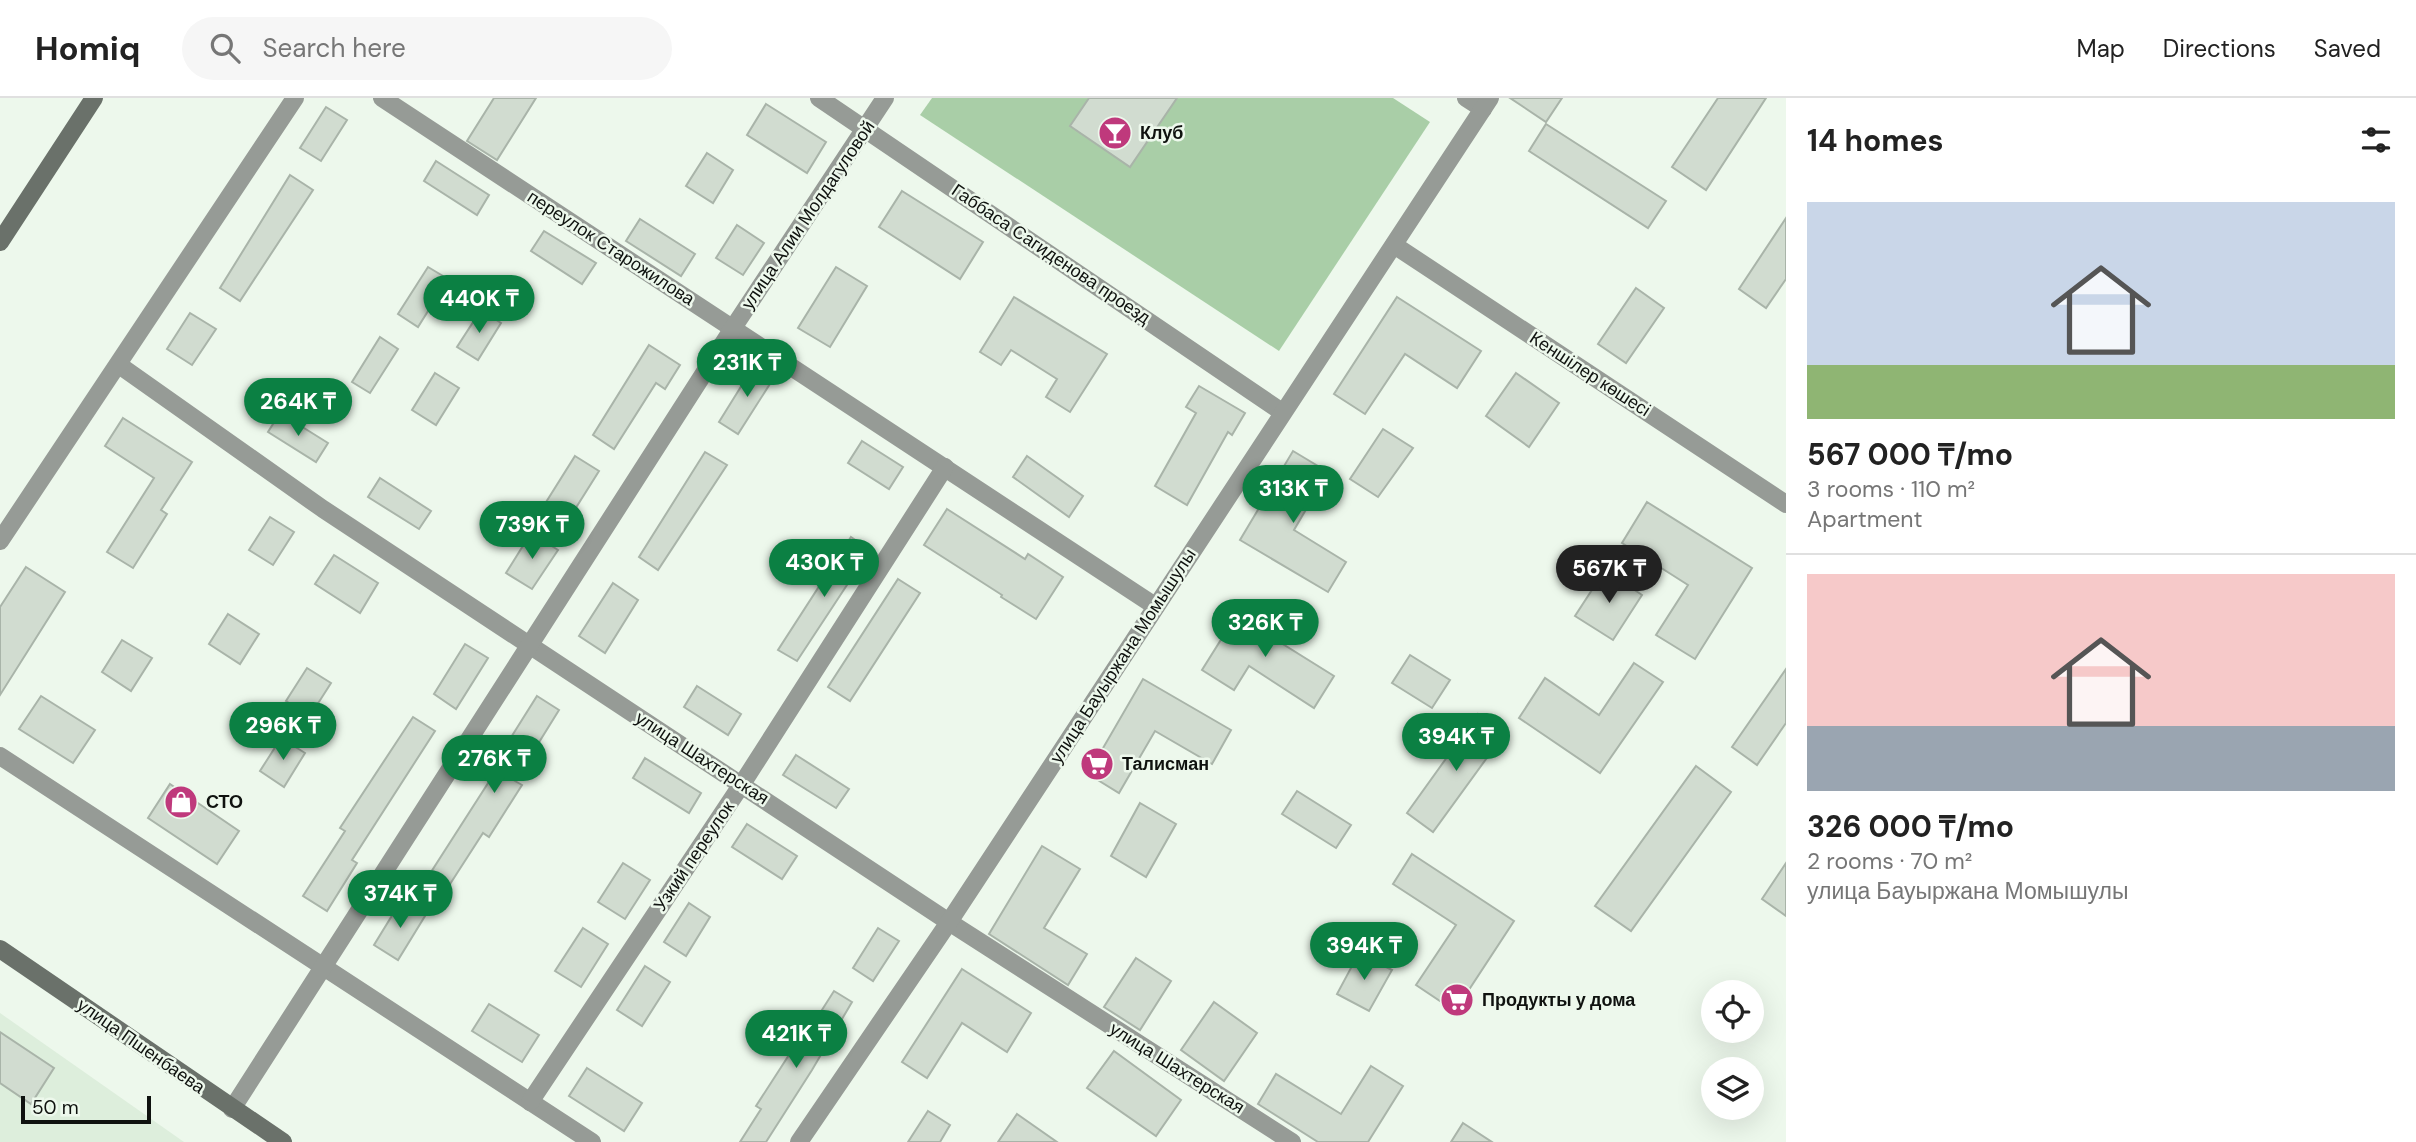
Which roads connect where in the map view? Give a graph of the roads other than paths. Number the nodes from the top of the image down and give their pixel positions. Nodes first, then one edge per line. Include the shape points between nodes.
1 (94, 98) edge
2 (295, 98) edge
3 (382, 98) edge
4 (818, 98) edge
5 (885, 98) edge
6 (1466, 98) edge
7 (1486, 104) edge
8 (866, 128) junction
9 (0, 242) edge
10 (1394, 245) junction
11 (733, 328) junction
12 (119, 365) junction
13 (1282, 412) junction
14 (945, 467) junction
15 (1786, 504) edge
16 (0, 541) edge
17 (1155, 606) junction
18 (530, 646) junction
19 (0, 755) edge
20 (741, 784) junction
21 (949, 922) junction
22 (0, 949) edge
23 (325, 966) junction
24 (530, 1102) junction
25 (232, 1109) junction
26 (283, 1142) edge
27 (592, 1142) edge
28 (799, 1142) edge
29 (1292, 1142) edge

1 - 9 street
2 - 12 street
3 - 11 street, переулок Старожилова
4 - 8 street, Габбаса Сагиденова проезд
5 - 8 street, улица Алии Молдагуловой
6 - 7 street
7 - 10 street, улица Бауыржана Момышулы
8 - 11 street, улица Алии Молдагуловой
8 - 13 street, Габбаса Сагиденова проезд
10 - 13 street, улица Бауыржана Момышулы
10 - 15 street, Кеншілер көшесі
11 - 14 street, переулок Старожилова
11 - 18 street, улица Алии Молдагуловой
12 - 16 street
12 - 18 street, улица Шахтерская via 323,509
13 - 17 street, улица Бауыржана Момышулы
14 - 17 street, переулок Старожилова
14 - 20 street, Узкий переулок
17 - 21 street, улица Бауыржана Момышулы
18 - 20 street, улица Шахтерская
18 - 23 street, улица Алии Молдагуловой
19 - 23 street
20 - 21 street, улица Шахтерская
20 - 24 street, Узкий переулок
21 - 28 street, улица Бауыржана Момышулы
21 - 29 street, улица Шахтерская
22 - 25 street, улица Пшенбаева
23 - 24 street
23 - 25 street, улица Алии Молдагуловой
24 - 27 street
25 - 26 street, улица Пшенбаева

